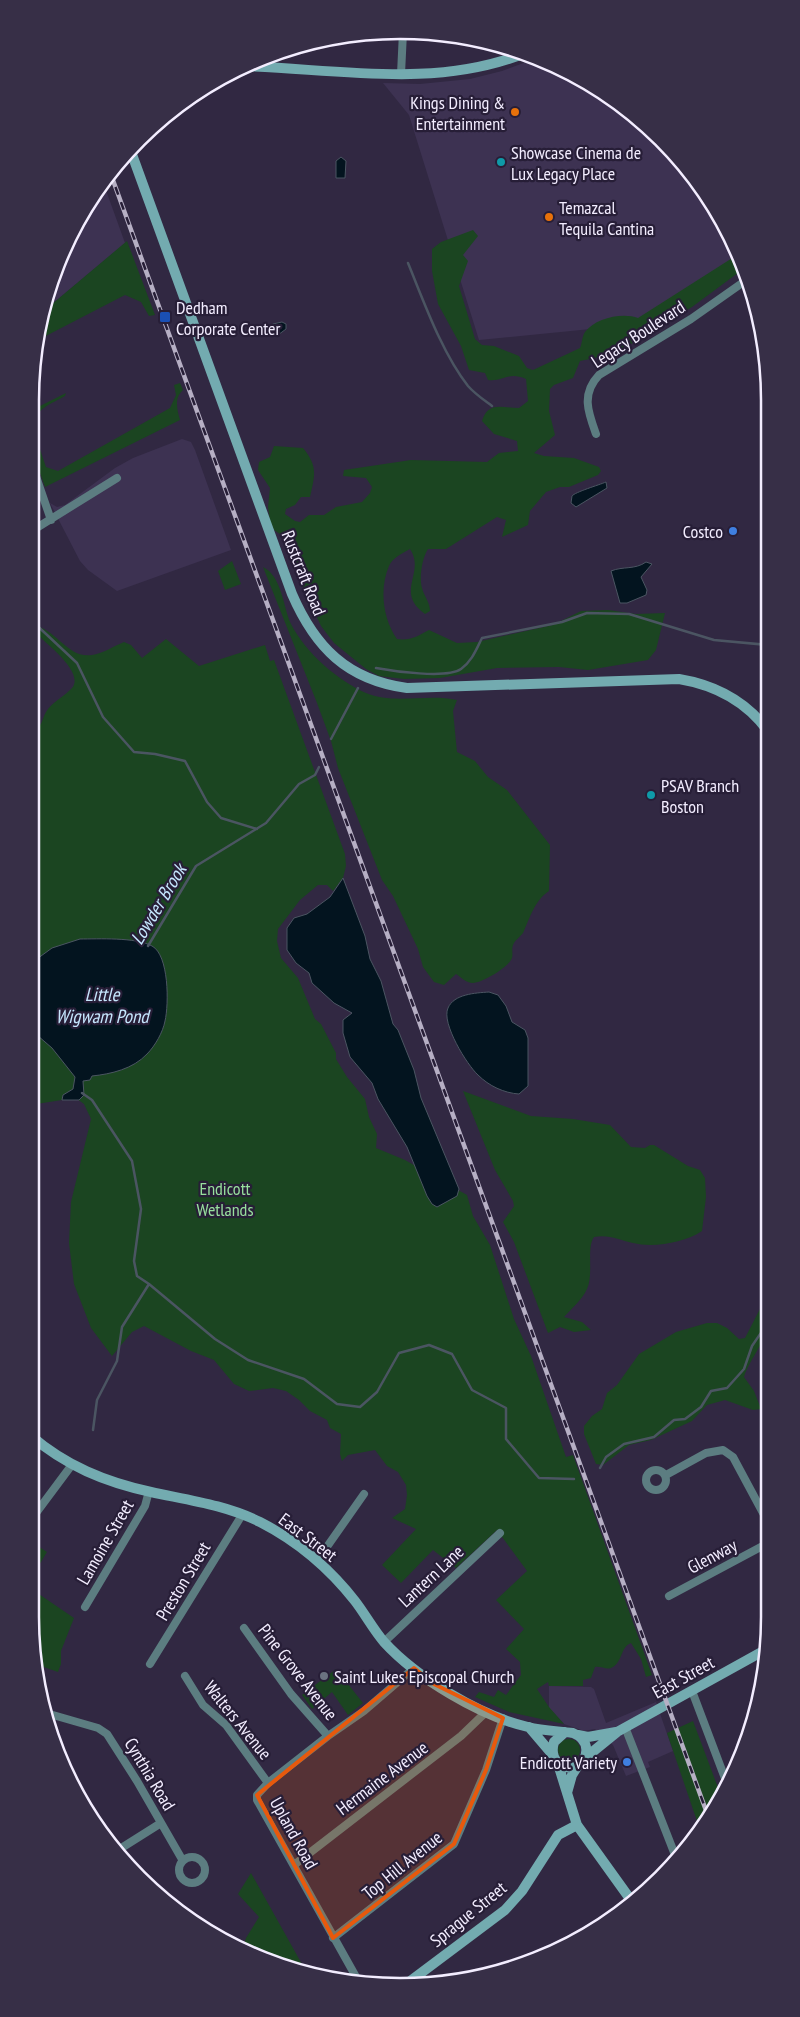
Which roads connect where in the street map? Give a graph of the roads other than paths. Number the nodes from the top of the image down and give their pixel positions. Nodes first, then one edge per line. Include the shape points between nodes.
1 (403, 39) edge
2 (513, 57) edge
3 (260, 67) edge
4 (401, 74) junction
5 (133, 157) edge
6 (742, 283) edge
7 (596, 434) dead end
8 (117, 478) dead end
9 (39, 485) edge
10 (51, 520) junction
11 (39, 527) edge
12 (761, 722) edge
13 (39, 1443) edge
14 (71, 1466) junction
15 (666, 1475) dead end
16 (149, 1491) junction
17 (364, 1494) dead end
18 (39, 1509) edge
19 (761, 1509) edge
20 (242, 1515) junction
21 (500, 1533) dead end
22 (761, 1547) edge
23 (317, 1561) junction
24 (669, 1596) dead end
25 (85, 1607) dead end
26 (244, 1628) dead end
27 (384, 1642) junction
28 (759, 1653) edge
29 (150, 1664) dead end
30 (414, 1668) junction
31 (185, 1676) dead end
32 (692, 1691) junction
33 (486, 1712) junction
34 (52, 1715) edge
35 (504, 1718) junction
36 (528, 1727) junction
37 (621, 1730) junction
38 (565, 1732) junction
39 (578, 1735) junction
40 (328, 1736) junction
41 (552, 1754) junction
42 (586, 1758) junction
43 (558, 1764) junction
44 (576, 1766) junction
45 (724, 1776) edge
46 (268, 1783) junction
47 (567, 1793) junction
48 (162, 1823) junction
49 (577, 1824) junction
50 (122, 1848) edge
51 (674, 1853) edge
52 (183, 1860) dead end
53 (294, 1865) junction
54 (629, 1897) edge
55 (334, 1938) junction
56 (355, 1975) edge
57 (414, 1977) edge

1 - 4 street
2 - 4 main road via 456,72
3 - 4 main road
5 - 12 main road, Rustcraft Road via 292,594 310,629 333,656 368,679 407,688 679,679 726,694 750,710
6 - 7 street, Legacy Boulevard via 683,325 599,375 587,398 587,409
8 - 10 street
9 - 10 street
10 - 11 street
13 - 14 main road, East Street
14 - 16 main road, East Street
14 - 18 street
15 - 19 street via 706,1453 723,1450 733,1457
16 - 20 main road, East Street via 225,1508
16 - 25 street, Lamoine Street via 145,1506
17 - 23 street
20 - 23 main road, East Street via 270,1528
20 - 29 street, Preston Street
21 - 27 street, Lantern Lane
22 - 24 street, Glenway
23 - 27 main road, East Street via 356,1602
26 - 40 street, Pine Grove Avenue via 291,1694
27 - 30 main road, East Street
28 - 32 main road, East Street
30 - 33 main road, East Street via 434,1684
30 - 40 street, Upland Road via 364,1711
31 - 46 street, Walters Avenue via 203,1706 226,1725
32 - 37 main road, East Street
32 - 45 street
33 - 35 main road, East Street
33 - 53 street, Hermaine Avenue via 461,1736
34 - 48 street, Cynthia Road via 108,1734
35 - 36 main road, East Street
35 - 55 street, Top Hill Avenue via 454,1844
36 - 38 main road, East Street
36 - 41 main road, East Street
37 - 39 main road, East Street
37 - 42 main road, East Street
37 - 51 street
38 - 39 main road
38 - 41 main road via 554,1742
39 - 42 main road via 587,1749
40 - 46 street, Upland Road
41 - 43 main road
42 - 44 main road
43 - 44 main road
43 - 47 main road
44 - 47 main road
46 - 53 street, Upland Road via 257,1794 258,1800
47 - 49 main road
48 - 50 street
48 - 52 street, Cynthia Road
49 - 54 main road
49 - 57 main road, Sprague Street via 558,1835 522,1891 505,1910
53 - 55 street, Upland Road
55 - 56 street, Upland Road

